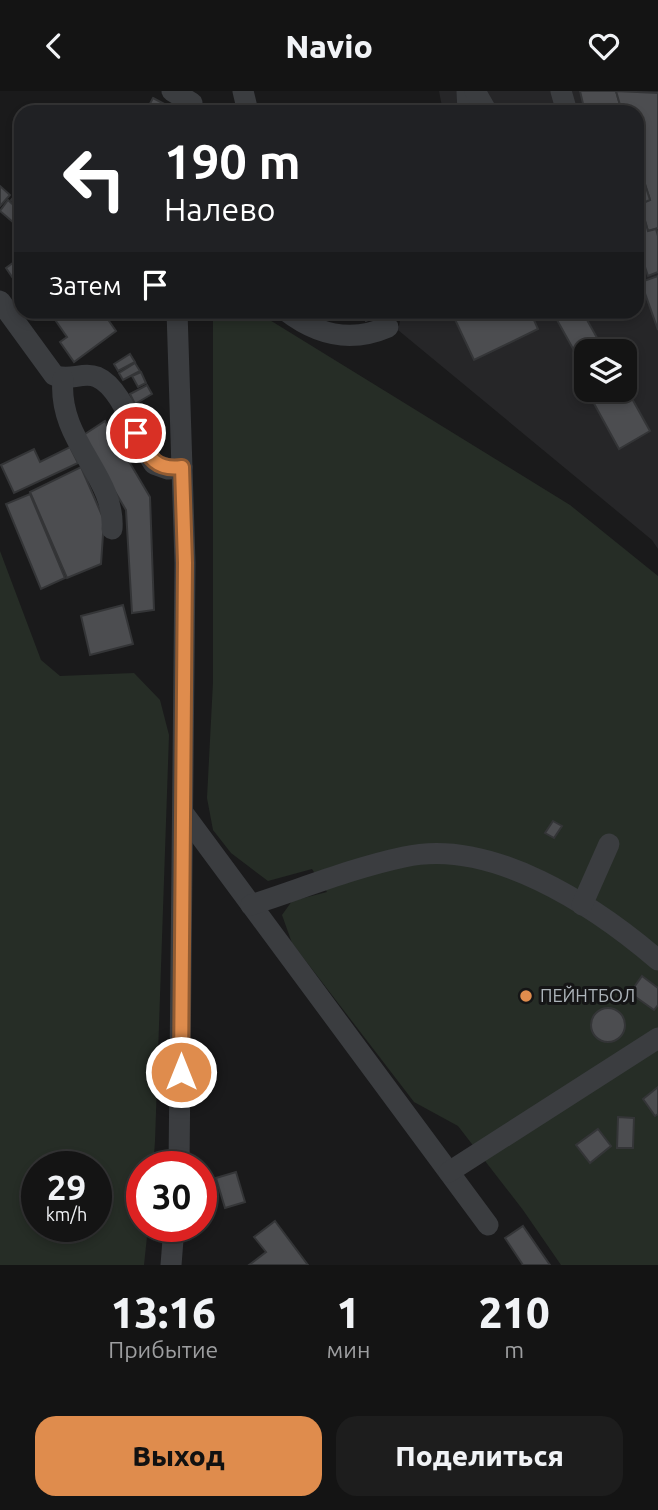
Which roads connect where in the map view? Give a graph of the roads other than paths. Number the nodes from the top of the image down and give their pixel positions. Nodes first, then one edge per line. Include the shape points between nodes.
1 (172, 91) edge
2 (193, 102) edge
3 (0, 301) edge
4 (177, 319) edge
5 (299, 319) edge
6 (388, 327) dead end
7 (64, 379) junction
8 (182, 467) junction
9 (112, 529) dead end
10 (184, 814) junction
11 (609, 844) dead end
12 (251, 905) junction
13 (582, 905) junction
14 (635, 940) junction
15 (658, 945) edge
16 (658, 960) edge
17 (658, 1038) edge
18 (179, 1151) edge
19 (449, 1172) junction
20 (488, 1225) dead end
21 (173, 1242) edge
22 (171, 1265) edge

1 - 2 street
3 - 7 street via 54,375
4 - 8 street
5 - 6 street via 319,331 345,337
7 - 8 street via 89,375 108,384 154,464
7 - 9 street via 64,412 109,503
8 - 10 street
10 - 12 street
10 - 18 street
11 - 13 street
12 - 13 street via 406,856 443,854 500,862
12 - 19 street
13 - 14 street
14 - 15 street
14 - 16 street
17 - 19 street
19 - 20 street
21 - 22 street

